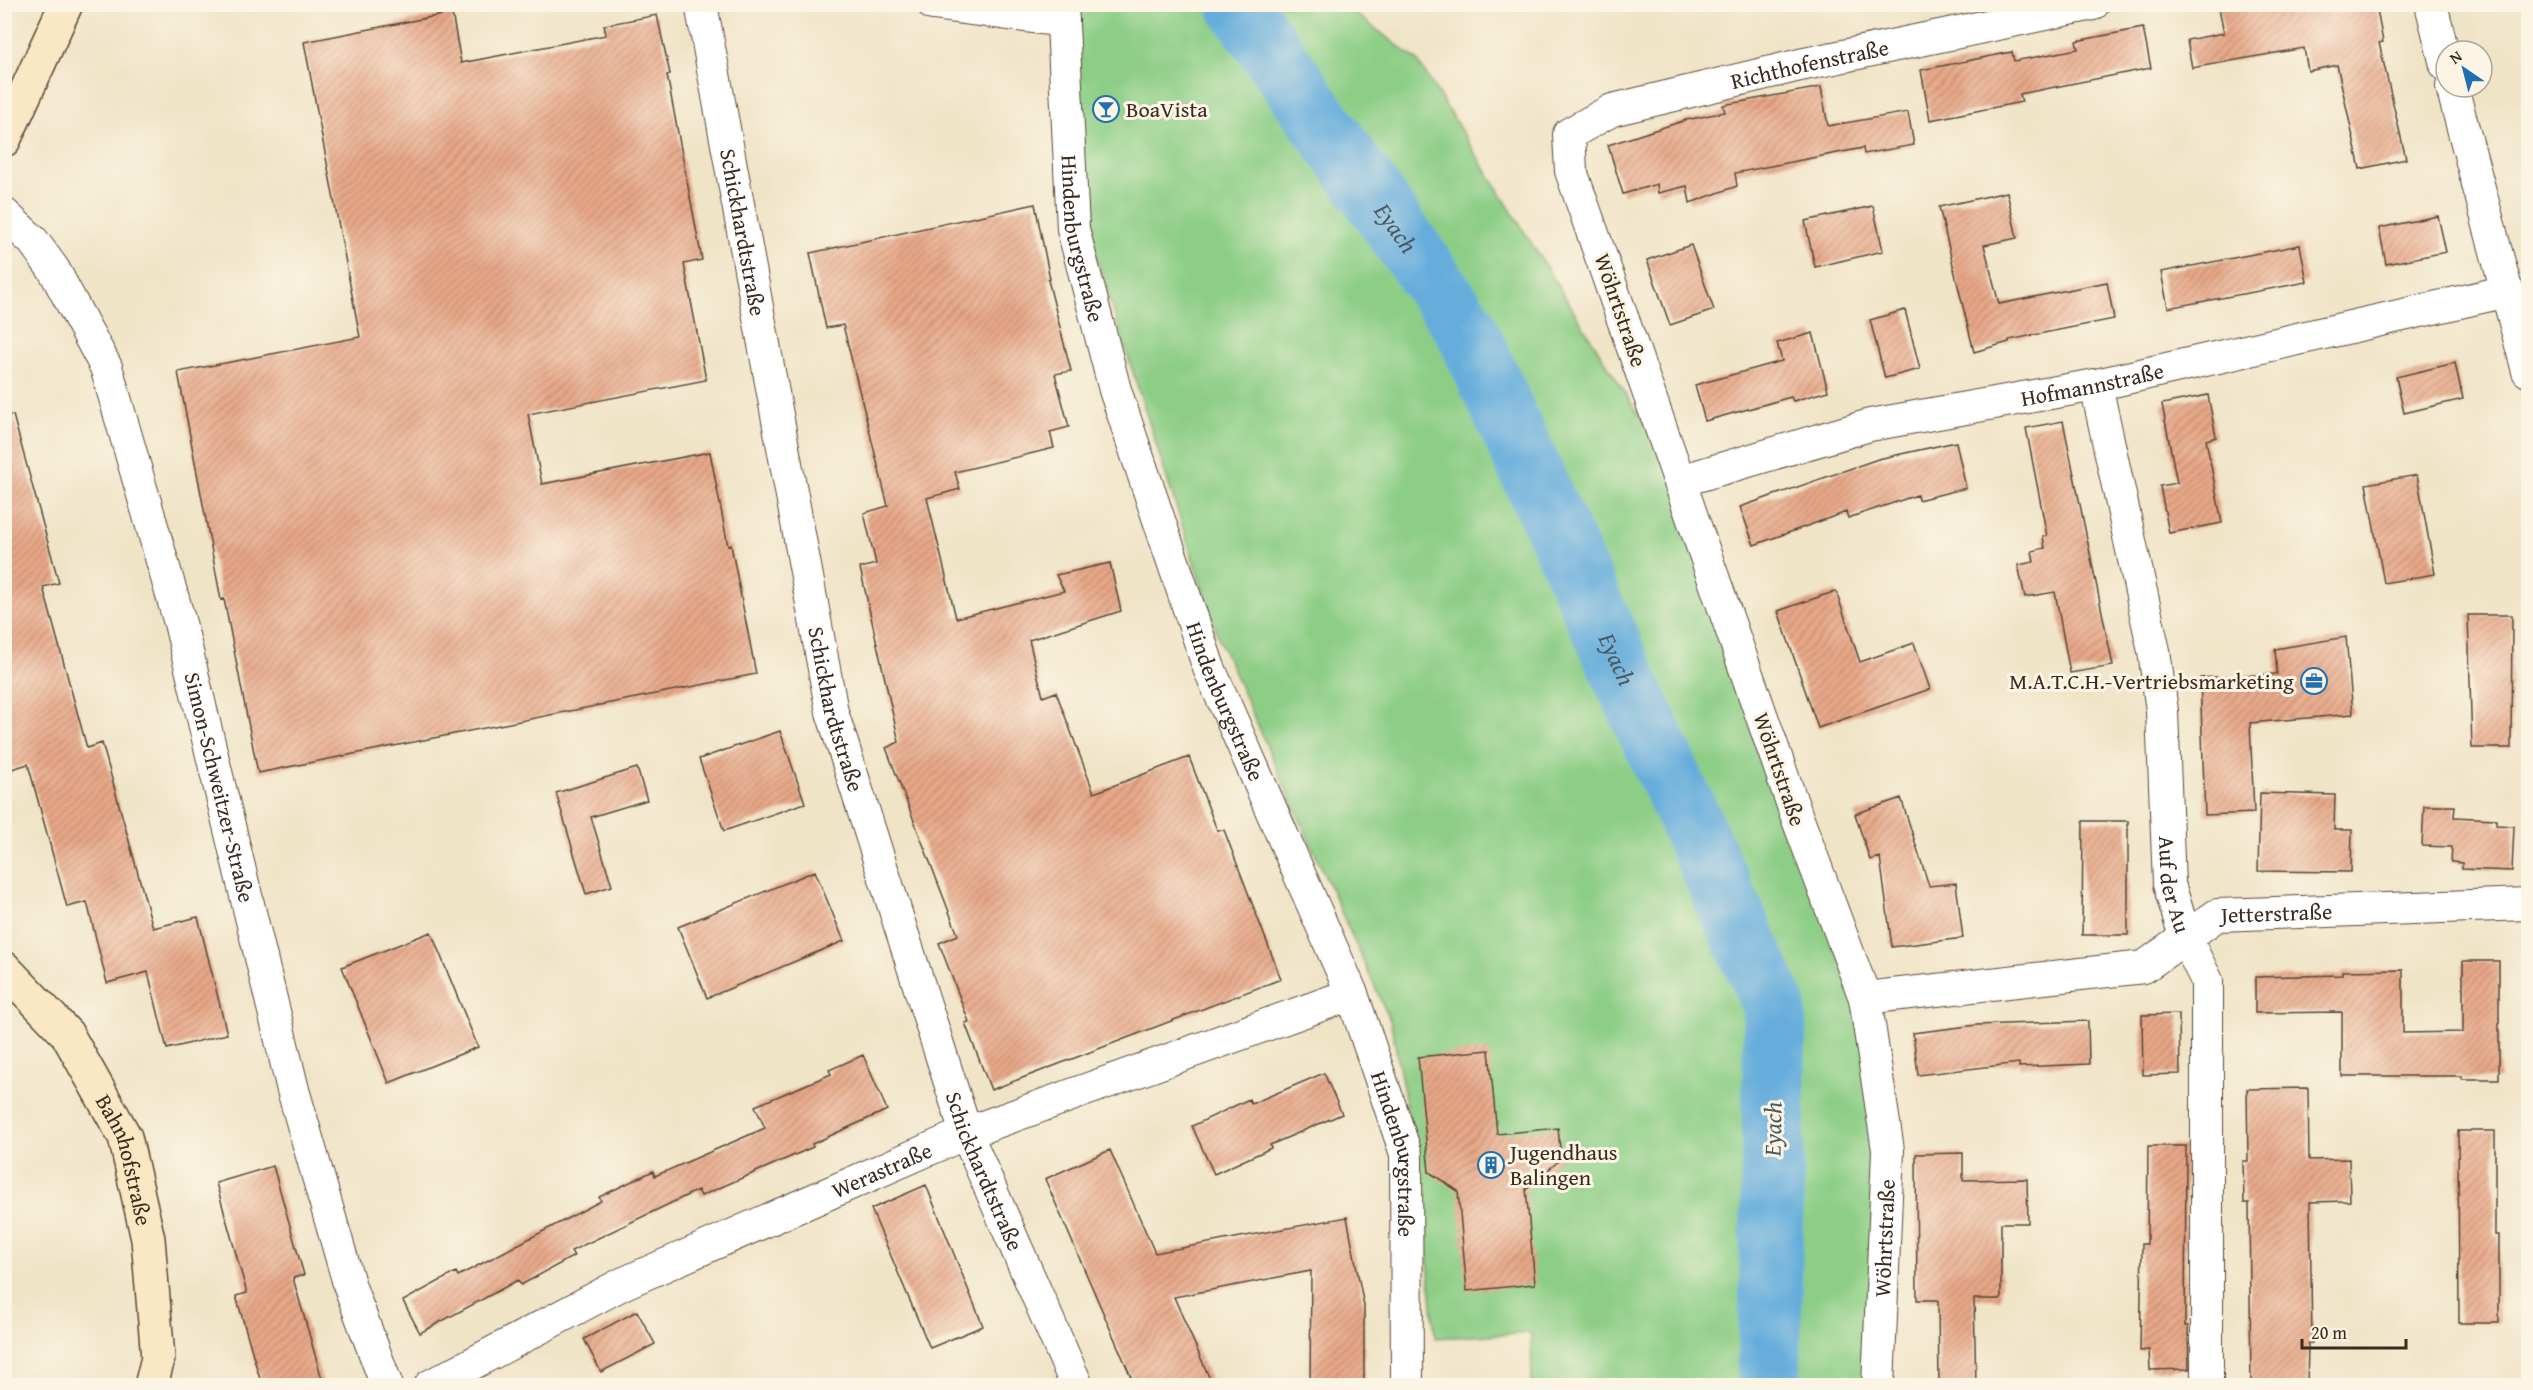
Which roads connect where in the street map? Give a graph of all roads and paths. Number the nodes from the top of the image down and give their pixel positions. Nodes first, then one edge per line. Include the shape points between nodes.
1 (66, 4) edge
2 (701, 4) edge
3 (933, 4) edge
4 (2093, 4) edge
5 (2431, 4) edge
6 (1063, 13) edge
7 (2440, 39) edge
8 (2454, 99) edge
9 (4, 140) edge
10 (1571, 171) joint
11 (4, 214) edge
12 (2508, 291) junction
13 (2528, 363) edge
14 (2096, 385) junction
15 (1680, 482) junction
16 (2529, 904) edge
17 (2185, 937) junction
18 (4, 968) edge
19 (1352, 994) junction
20 (1865, 998) junction
21 (966, 1133) junction
22 (151, 1386) edge
23 (387, 1386) edge
24 (430, 1386) edge
25 (1077, 1386) edge
26 (1407, 1386) edge
27 (1878, 1386) edge
28 (2207, 1386) edge

1 - 9 main road
2 - 21 street, Schickhardtstraße via 832,712
3 - 6 street
4 - 10 street, Richthofenstraße via 1800,65 1612,110 1569,134
5 - 7 street
6 - 19 street, Hindenburgstraße via 1073,230 1115,390 1209,668
8 - 12 street
10 - 15 street, Wöhrtstraße
11 - 23 street, Simon-Schweitzer-Straße via 33,241 54,270 106,367 180,623 293,1090 350,1287
12 - 13 street
12 - 14 street, Hofmannstraße
14 - 15 street, Hofmannstraße via 1870,425
14 - 17 street, Auf der Au via 2154,651 2162,711 2169,884
15 - 20 street, Wöhrtstraße
16 - 17 street, Jetterstraße via 2217,915
17 - 20 street, Jetterstraße via 2144,967
17 - 28 street, Auf der Au via 2207,981
18 - 22 main road, Bahnhofstraße via 67,1034 125,1137 148,1239 158,1358
19 - 21 street, Werastraße
19 - 26 street, Hindenburgstraße via 1406,1154
20 - 27 street, Wöhrtstraße via 1888,1150
21 - 24 street, Werastraße via 622,1284
21 - 25 street, Schickhardtstraße

